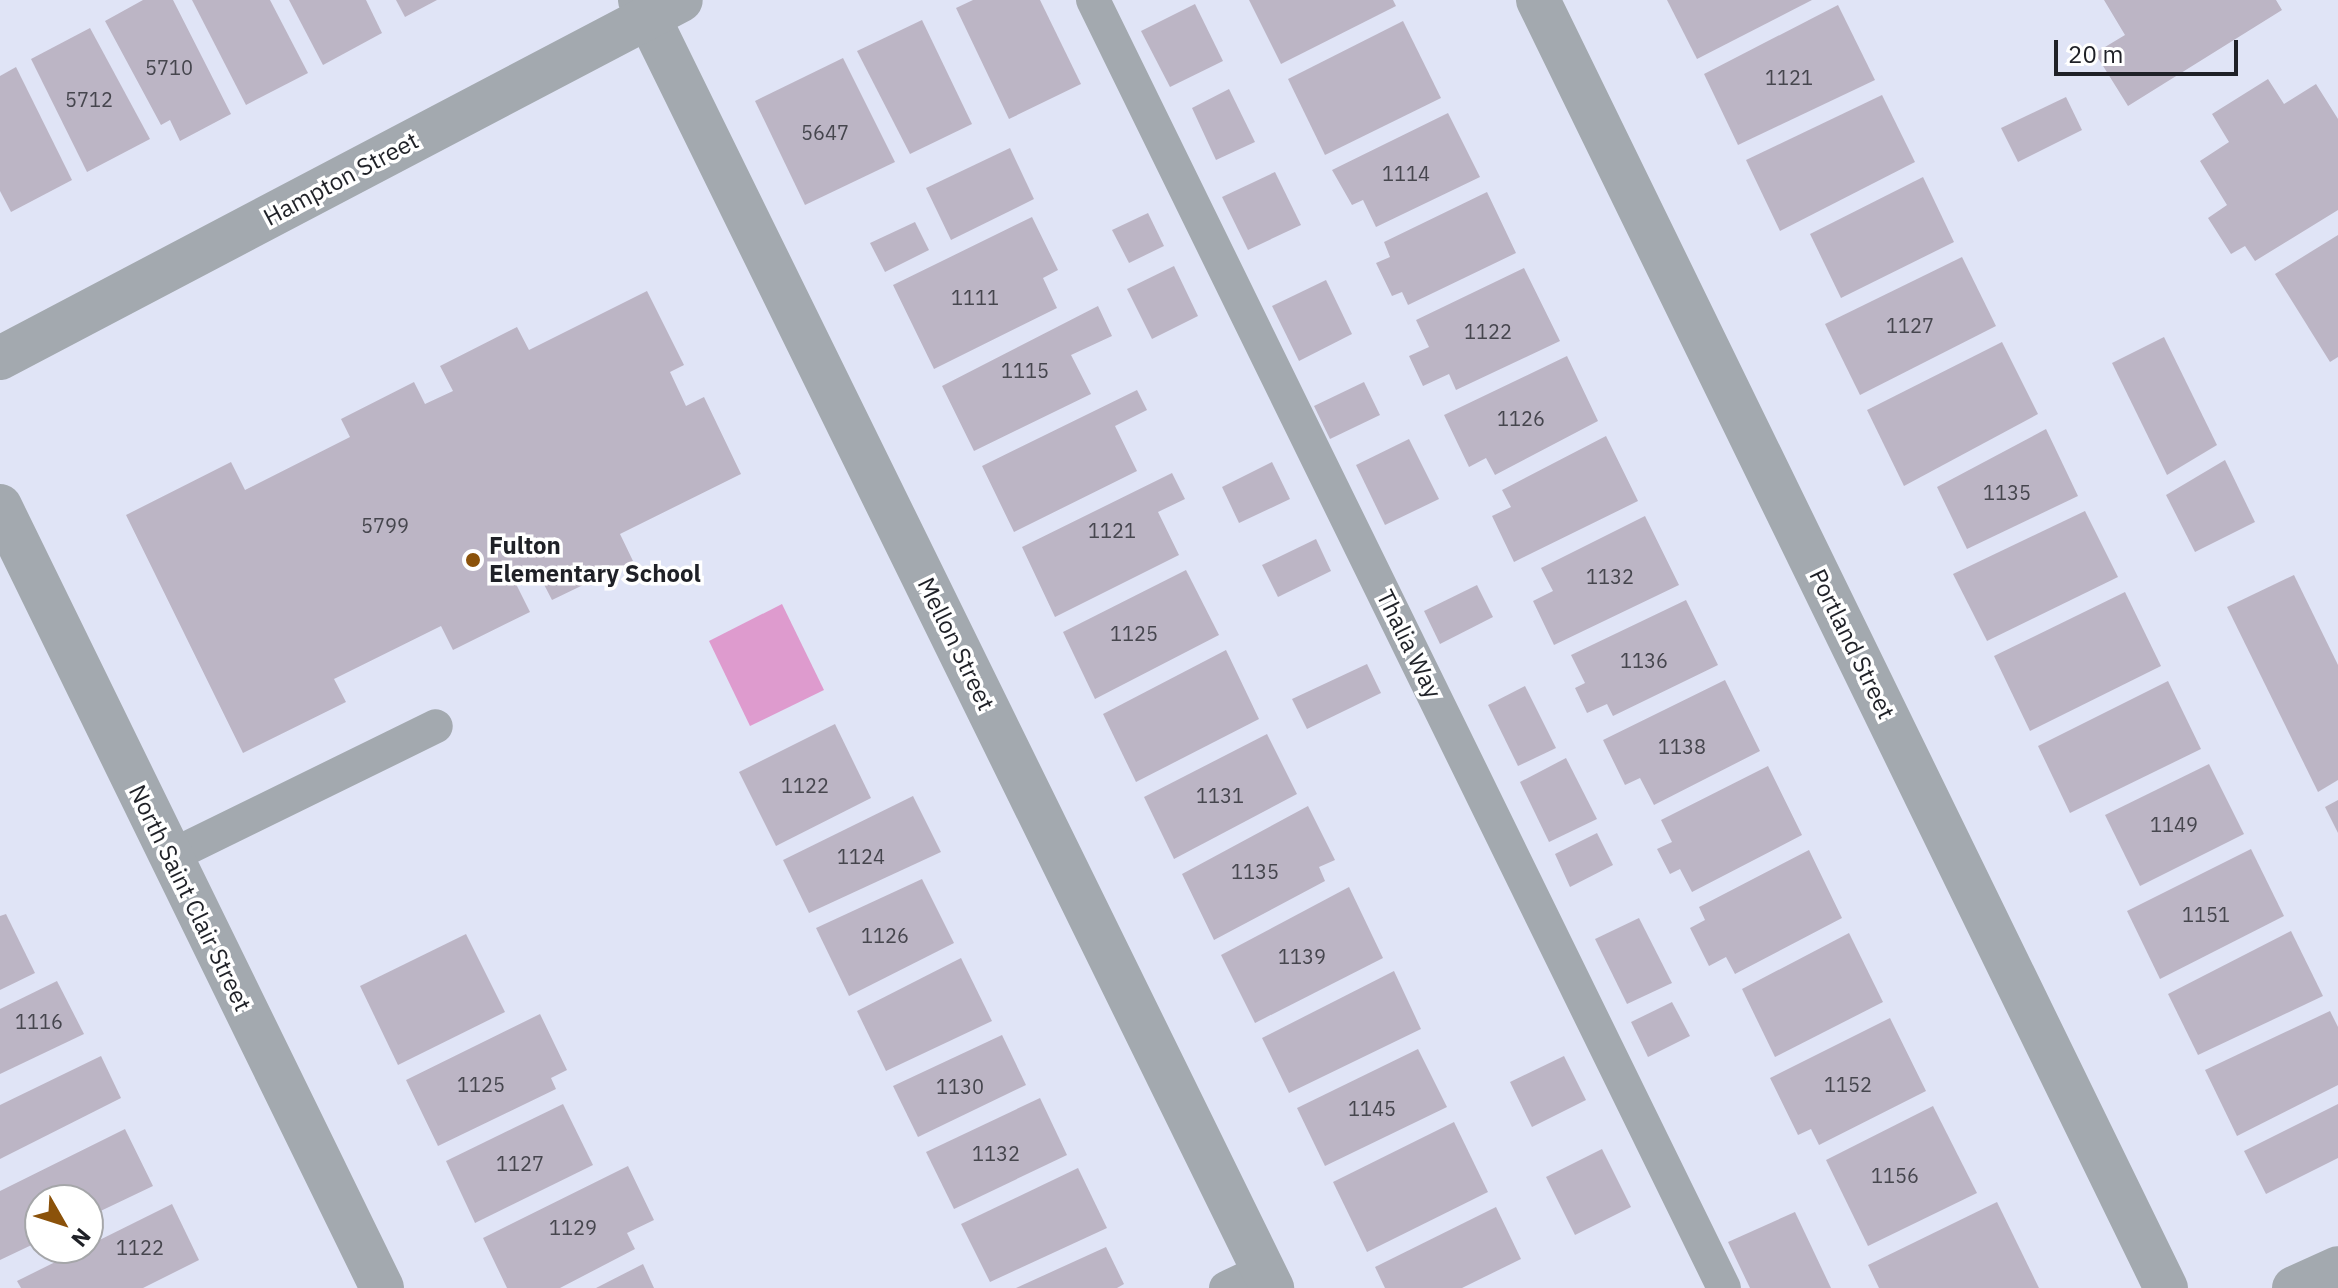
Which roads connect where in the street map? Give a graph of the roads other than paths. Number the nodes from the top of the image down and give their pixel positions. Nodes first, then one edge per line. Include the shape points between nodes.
1 (1093, 0) edge
2 (1538, 0) edge
3 (657, 5) edge
4 (0, 358) edge
5 (0, 506) edge
6 (436, 726) dead end
7 (169, 857) junction
8 (2338, 1268) edge
9 (1254, 1282) edge
10 (382, 1288) edge
11 (1724, 1288) edge
12 (2166, 1288) edge
13 (2294, 1288) edge

1 - 11 lane, Thalia Way
2 - 12 street, Portland Street
3 - 4 street, Hampton Street
3 - 9 street, Mellon Street
5 - 7 street, North Saint Clair Street
6 - 7 lane
7 - 10 street, North Saint Clair Street
8 - 13 street

